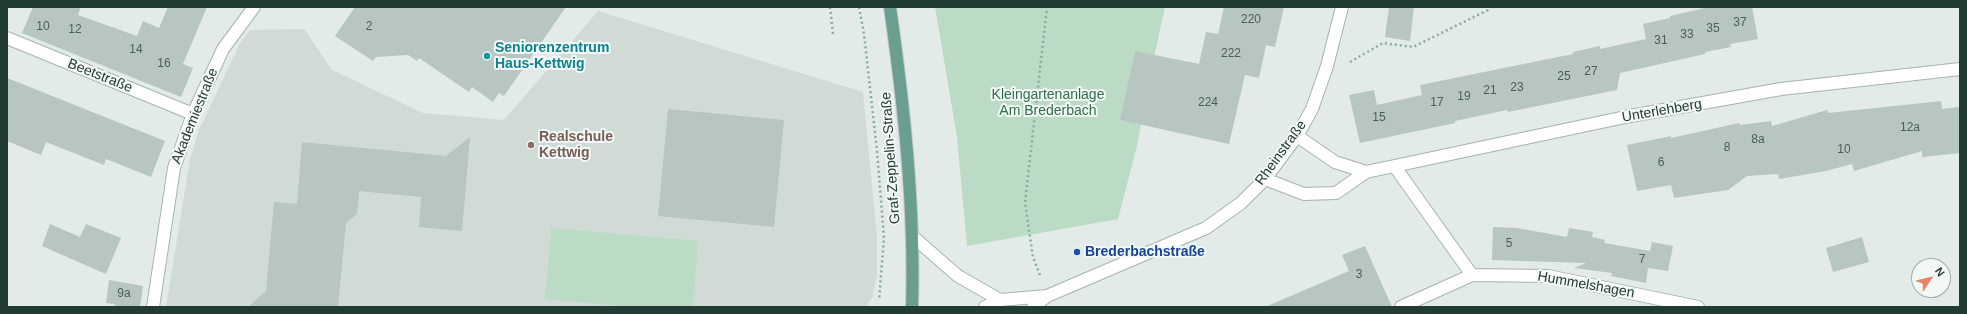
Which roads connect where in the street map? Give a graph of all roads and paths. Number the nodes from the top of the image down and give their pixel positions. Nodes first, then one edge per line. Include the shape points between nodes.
1 (254, 7) edge
2 (830, 7) edge
3 (859, 7) edge
4 (890, 7) edge
5 (1047, 7) edge
6 (1342, 7) edge
7 (1490, 7) edge
8 (833, 34) dead end
9 (7, 38) edge
10 (1327, 66) junction
11 (1960, 69) edge
12 (193, 114) junction
13 (1297, 136) junction
14 (1395, 167) junction
15 (1366, 172) junction
16 (1265, 179) junction
17 (912, 236) junction
18 (1472, 275) junction
19 (1047, 296) junction
20 (879, 300) dead end
21 (1000, 300) junction
22 (153, 307) edge
23 (912, 307) edge
24 (985, 307) edge
25 (1033, 307) edge
26 (1401, 307) edge
27 (1698, 307) edge

1 - 12 street, Akademiestraße via 223,49
2 - 8 path
3 - 20 path via 877,151 884,238
4 - 17 main road, Graf-Zeppelin-Straße via 906,138
5 - 19 path via 1025,203 1033,257
6 - 10 street, Rheinstraße
7 - 10 path via 1413,47 1383,43 1339,69
9 - 12 street, Beetstraße
10 - 13 street, Rheinstraße via 1312,109
11 - 14 street, Unterlehberg via 1766,92 1630,116
12 - 22 street, Akademiestraße via 174,168
13 - 15 street, Unterlehberg via 1335,162
13 - 16 street, Rheinstraße
14 - 15 street, Unterlehberg
14 - 18 street
15 - 16 street, Unterlehberg via 1336,193 1304,194
16 - 19 street, Rheinstraße via 1242,203 1206,228
17 - 21 street via 958,276
17 - 23 main road, Graf-Zeppelin-Straße
18 - 26 street, Hummelshagen
18 - 27 street, Hummelshagen via 1548,276
19 - 21 street, Rheinstraße
19 - 25 street, Rheinstraße
21 - 24 street, Rheinstraße

